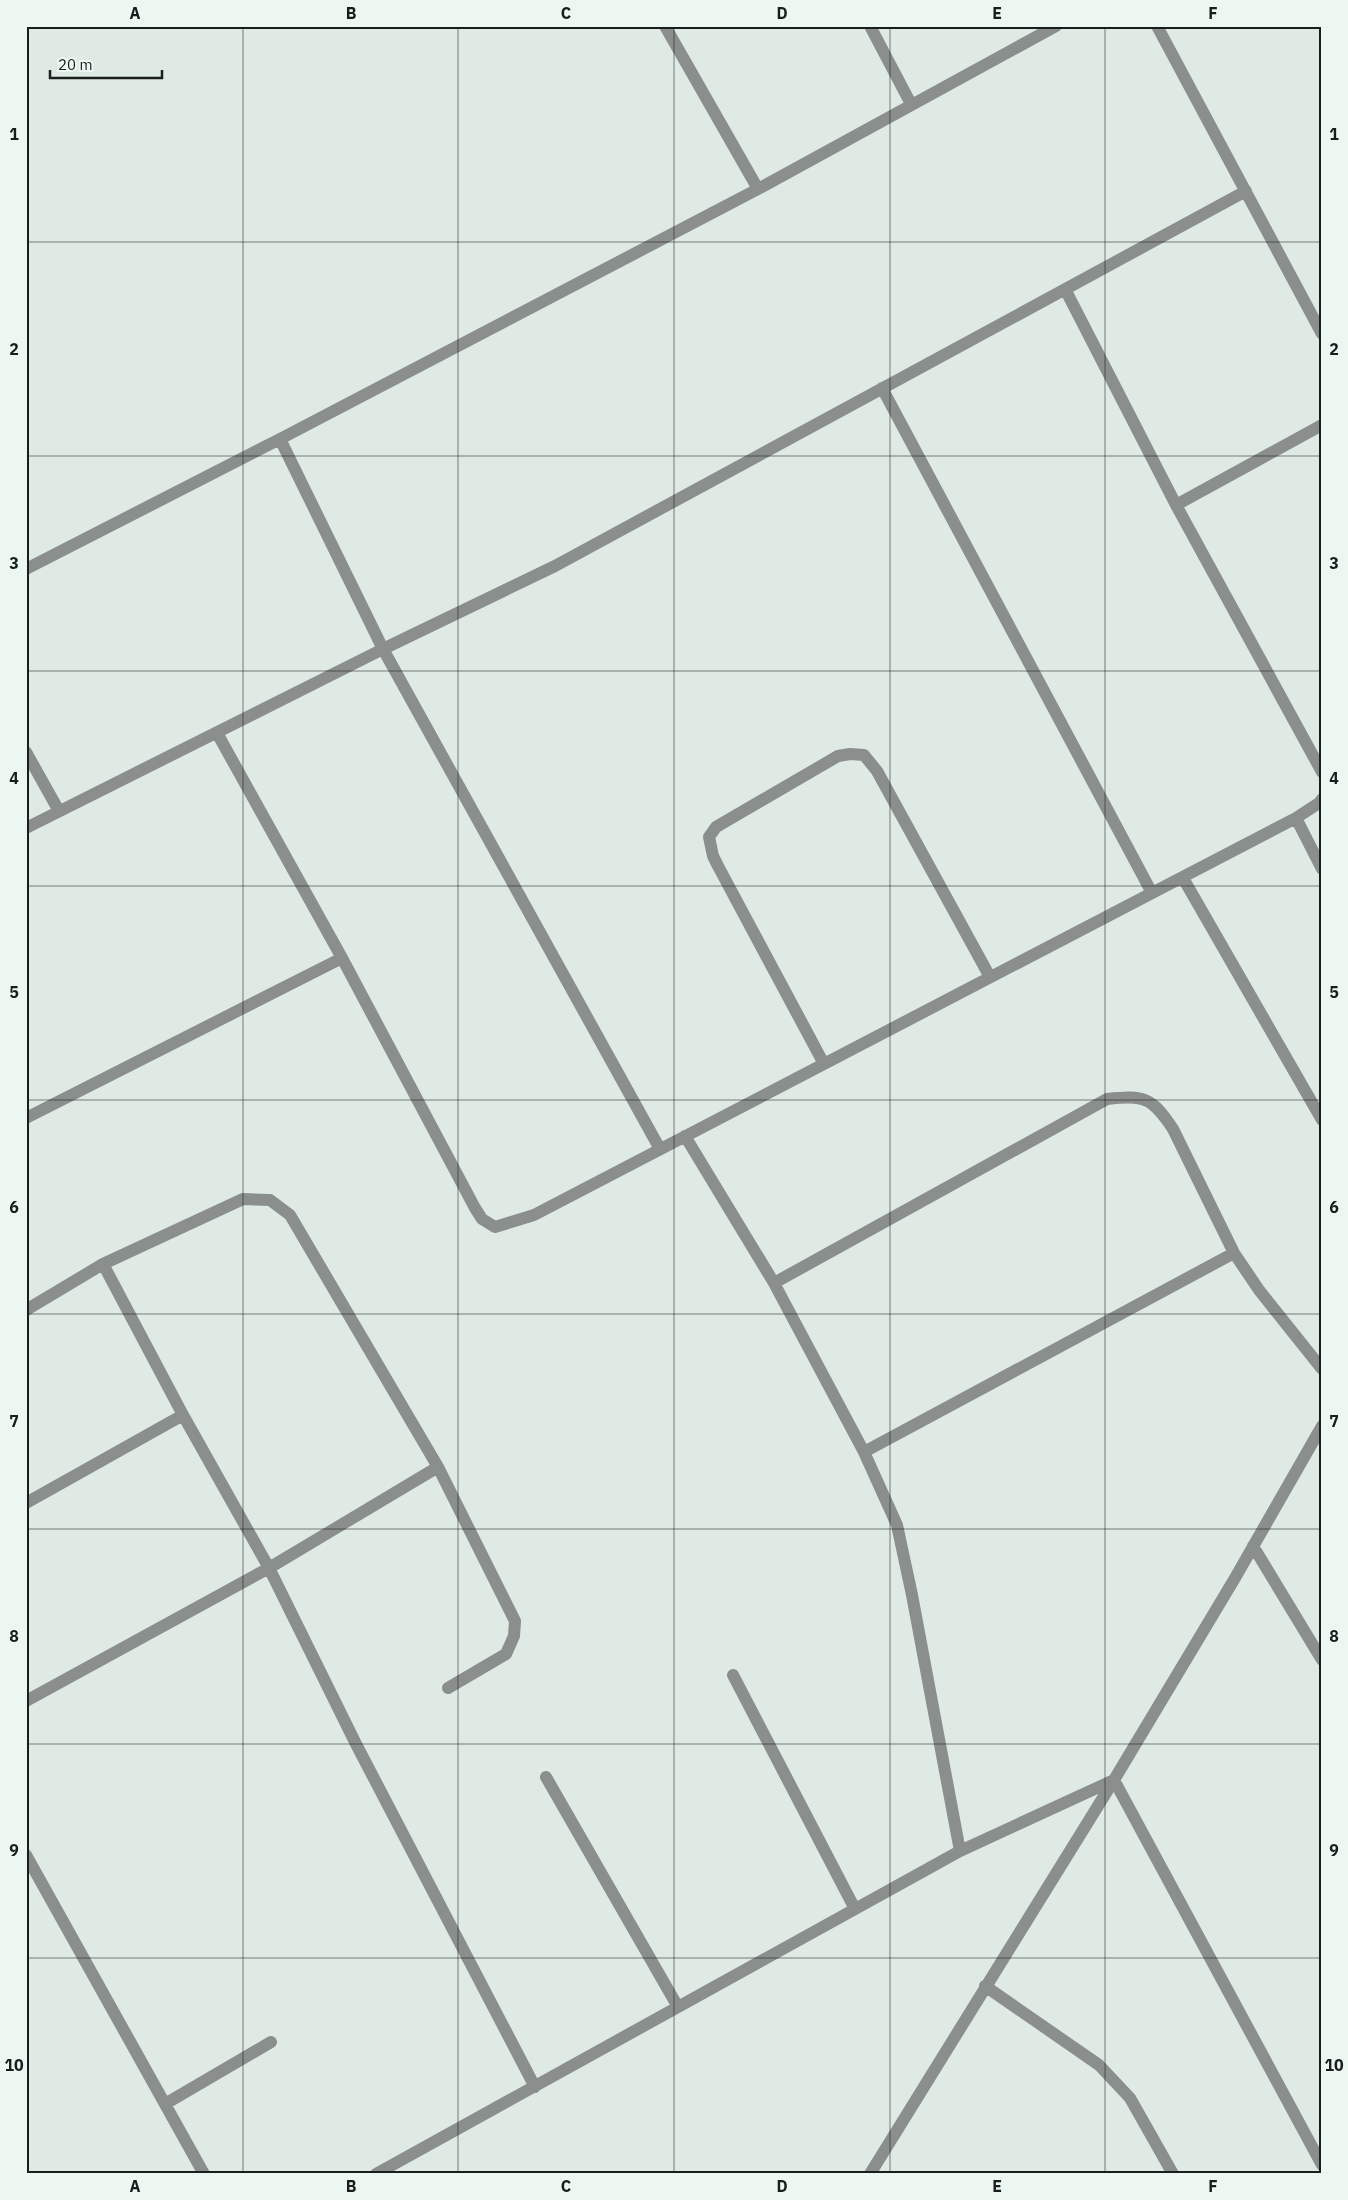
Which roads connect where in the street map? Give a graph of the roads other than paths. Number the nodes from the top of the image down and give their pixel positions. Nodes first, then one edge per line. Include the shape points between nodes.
1 (665, 26) edge
2 (870, 26) edge
3 (1056, 26) edge
4 (1157, 26) edge
5 (911, 104) junction
6 (758, 189) junction
7 (1246, 191) junction
8 (1065, 289) junction
9 (1322, 334) edge
10 (882, 388) junction
11 (1322, 425) edge
12 (280, 439) junction
13 (1176, 505) junction
14 (26, 569) edge
15 (383, 650) junction
16 (217, 733) junction
17 (26, 752) edge
18 (1322, 772) edge
19 (1322, 799) edge
20 (59, 812) junction
21 (1296, 818) junction
22 (26, 828) edge
23 (1322, 869) edge
24 (1182, 878) junction
25 (1152, 893) junction
26 (342, 958) junction
27 (990, 977) junction
28 (824, 1064) junction
29 (26, 1118) edge
30 (1322, 1120) edge
31 (685, 1136) junction
32 (660, 1149) junction
33 (1234, 1253) junction
34 (103, 1264) junction
35 (774, 1283) junction
36 (26, 1310) edge
37 (1322, 1369) edge
38 (183, 1415) junction
39 (1322, 1426) edge
40 (864, 1452) junction
41 (438, 1467) junction
42 (26, 1503) edge
43 (1253, 1546) junction
44 (269, 1568) junction
45 (1322, 1660) edge
46 (733, 1675) dead end
47 (448, 1688) dead end
48 (26, 1701) edge
49 (546, 1777) dead end
50 (1114, 1780) junction
51 (960, 1851) junction
52 (26, 1856) edge
53 (855, 1909) junction
54 (985, 1986) junction
55 (678, 2006) junction
56 (271, 2042) dead end
57 (535, 2087) junction
58 (165, 2104) junction
59 (1322, 2165) edge
60 (204, 2174) edge
61 (376, 2174) edge
62 (870, 2174) edge
63 (1173, 2174) edge

1 - 6 street
2 - 5 street
3 - 5 street
4 - 7 street
5 - 6 street
6 - 12 street
7 - 8 street
7 - 9 street
8 - 10 street
8 - 13 street
10 - 15 street via 555,566
10 - 25 street
11 - 13 street
12 - 14 street
12 - 15 street
13 - 18 street
15 - 16 street
15 - 32 street
16 - 20 street
16 - 26 street
17 - 20 street
19 - 21 street
20 - 22 street
21 - 23 street
21 - 24 street
24 - 25 street
24 - 30 street
25 - 27 street
26 - 29 street
26 - 32 street via 475,1208 482,1219 494,1227 534,1215
27 - 28 street
27 - 28 street via 877,770 864,755 838,756 716,826 709,837 718,866
28 - 31 street
31 - 32 street
31 - 35 street
33 - 35 street via 1173,1129 1148,1100 1131,1096 1107,1099
33 - 37 street
33 - 40 street
34 - 36 street
34 - 38 street
34 - 41 street via 243,1199 270,1200 290,1215
35 - 40 street
38 - 42 street
38 - 44 street
39 - 43 street
40 - 51 street via 896,1525
41 - 44 street
41 - 47 street via 515,1621 514,1636 506,1654
43 - 45 street
43 - 50 street
44 - 48 street
44 - 57 street via 356,1744
46 - 53 street
49 - 55 street
50 - 51 street
50 - 54 street
50 - 59 street
51 - 53 street
52 - 58 street
53 - 55 street
54 - 62 street
54 - 63 street via 1099,2066 1130,2098
55 - 57 street
56 - 58 street
57 - 61 street
58 - 60 street

